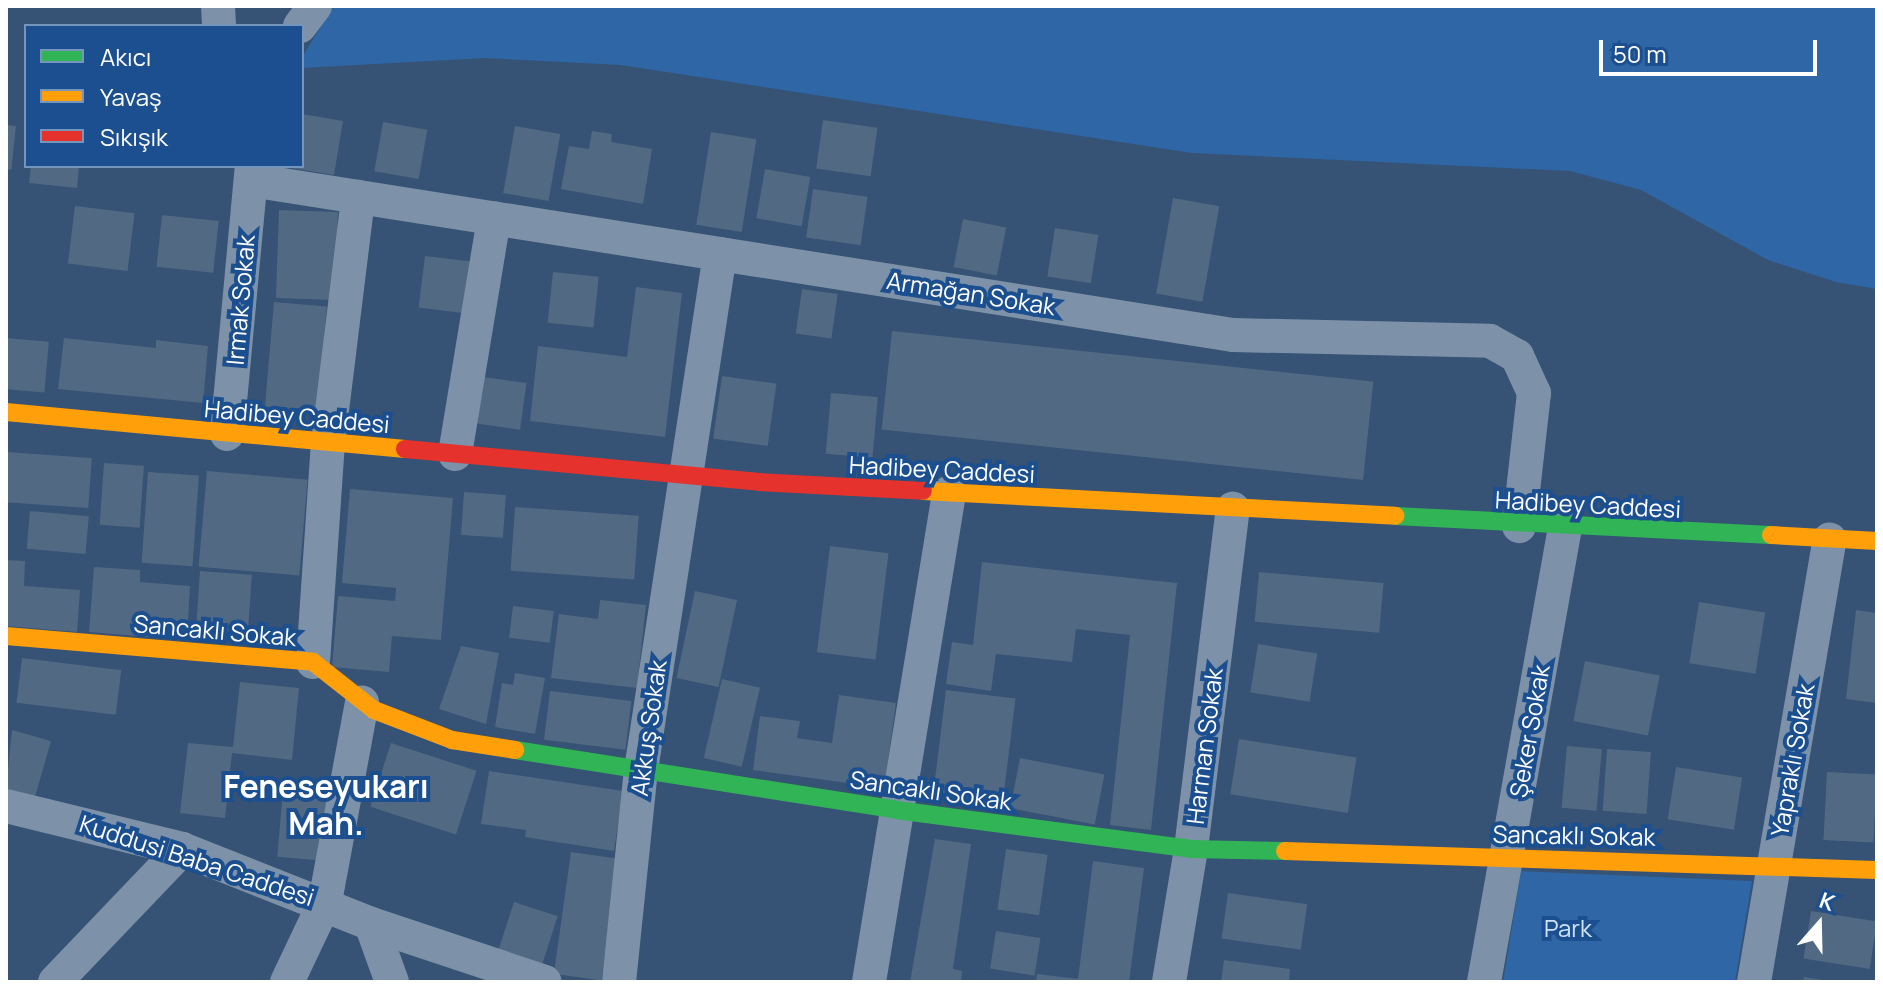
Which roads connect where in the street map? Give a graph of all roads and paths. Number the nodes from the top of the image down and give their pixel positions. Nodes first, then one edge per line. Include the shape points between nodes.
1 (315, 6) edge
2 (302, 24) edge
3 (252, 173) edge
4 (358, 197) junction
5 (494, 218) junction
6 (720, 254) junction
7 (6, 412) edge
8 (227, 434) junction
9 (328, 443) junction
10 (455, 454) junction
11 (685, 476) junction
12 (949, 493) junction
13 (1233, 509) junction
14 (1519, 526) junction
15 (1565, 528) junction
16 (1830, 539) junction
17 (1877, 541) edge
18 (6, 636) edge
19 (313, 662) junction
20 (362, 702) junction
21 (641, 770) junction
22 (6, 806) edge
23 (896, 810) junction
24 (182, 849) junction
25 (1191, 849) junction
26 (1506, 859) junction
27 (1775, 863) junction
28 (1877, 870) edge
29 (325, 902) junction
30 (371, 924) junction
31 (55, 982) edge
32 (287, 982) edge
33 (392, 982) edge
34 (545, 982) edge
35 (619, 982) edge
36 (869, 982) edge
37 (1169, 982) edge
38 (1484, 982) edge
39 (1754, 982) edge

1 - 2 street
3 - 4 street, Armağan Sokak
3 - 8 street, Irmak Sokak
4 - 5 street, Armağan Sokak
4 - 9 street
5 - 6 street, Armağan Sokak
5 - 10 street
6 - 11 street, Akkuş Sokak
6 - 14 street, Armağan Sokak via 1233,335 1490,341 1517,356 1534,393
7 - 8 street, Hadibey Caddesi
8 - 9 street, Hadibey Caddesi
9 - 10 street, Hadibey Caddesi
9 - 19 street
10 - 11 street, Hadibey Caddesi
11 - 12 street, Hadibey Caddesi
11 - 21 street, Akkuş Sokak
12 - 13 street, Hadibey Caddesi
12 - 23 street
13 - 14 street, Hadibey Caddesi
13 - 25 street, Harman Sokak
14 - 15 street, Hadibey Caddesi
15 - 16 street, Hadibey Caddesi
15 - 26 street, Şeker Sokak
16 - 17 street, Hadibey Caddesi
16 - 27 street, Yapraklı Sokak
18 - 19 street, Sancaklı Sokak
19 - 20 street, Sancaklı Sokak
20 - 21 street, Sancaklı Sokak via 399,723 452,740
20 - 29 street
21 - 23 street, Sancaklı Sokak
21 - 35 street, Akkuş Sokak
22 - 24 street, Kuddusi Baba Caddesi
23 - 25 street, Sancaklı Sokak
23 - 36 street
24 - 29 street, Kuddusi Baba Caddesi
24 - 31 street
25 - 26 street, Sancaklı Sokak
25 - 37 street, Harman Sokak
26 - 27 street, Sancaklı Sokak
26 - 38 street, Şeker Sokak
27 - 28 street, Sancaklı Sokak
27 - 39 street, Yapraklı Sokak
29 - 30 street, Kuddusi Baba Caddesi
29 - 32 street
30 - 33 street
30 - 34 street, Kuddusi Baba Caddesi

